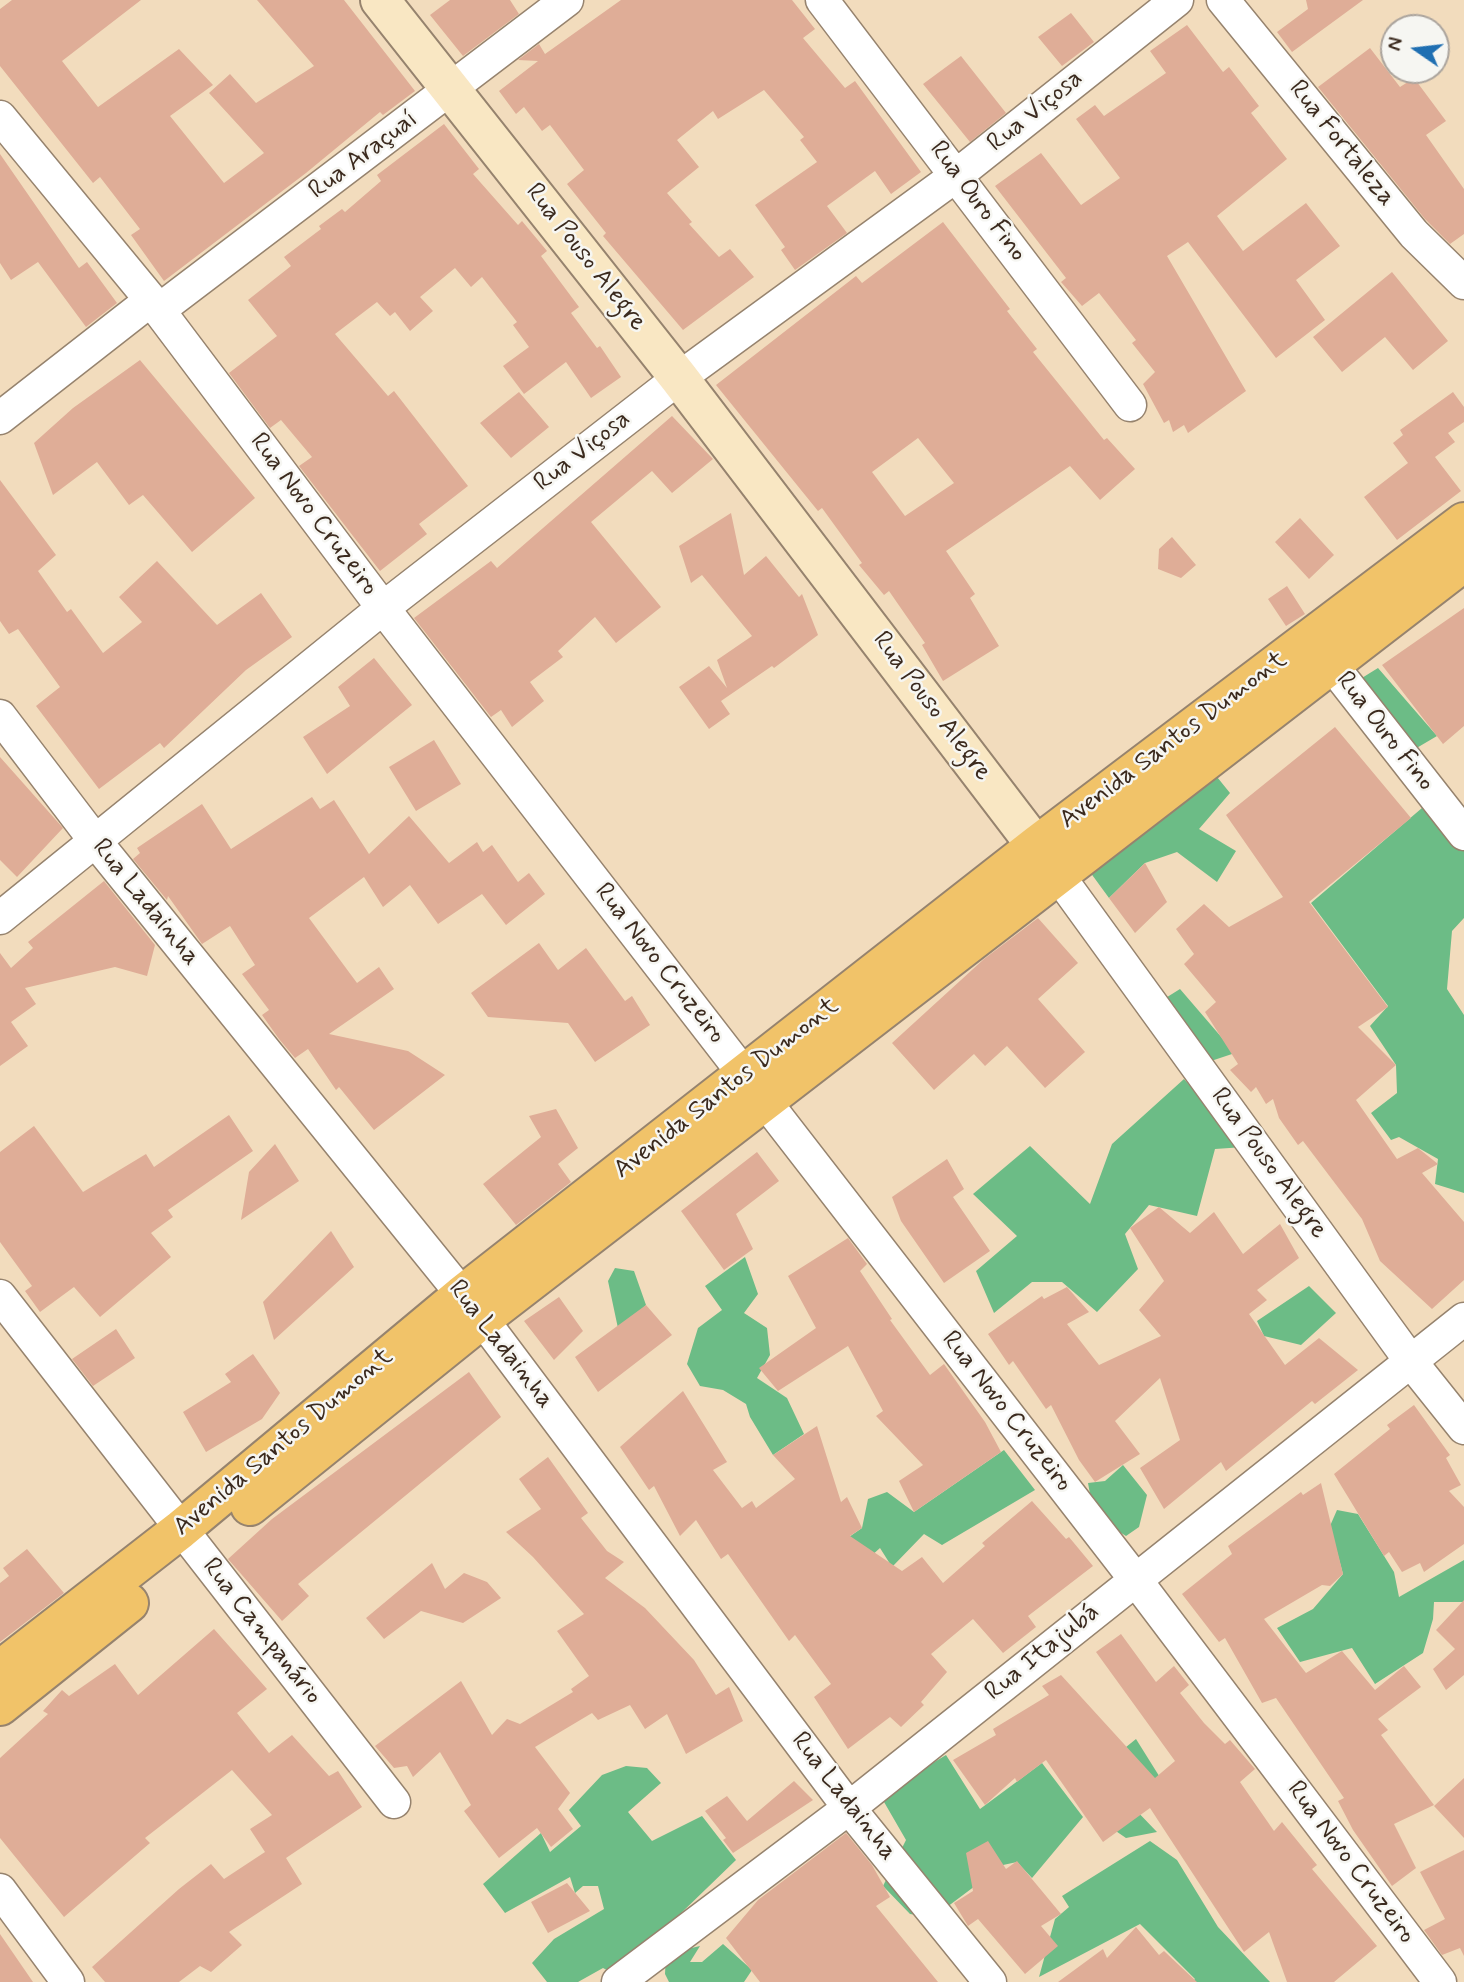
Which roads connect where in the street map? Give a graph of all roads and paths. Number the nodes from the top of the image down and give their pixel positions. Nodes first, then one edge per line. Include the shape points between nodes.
1 (380, 0) edge
2 (567, 0) edge
3 (822, 0) edge
4 (1177, 0) edge
5 (1223, 0) edge
6 (451, 90) junction
7 (0, 117) edge
8 (957, 175) junction
9 (1464, 283) edge
10 (155, 305) junction
11 (679, 378) junction
12 (1130, 405) dead end
13 (0, 418) edge
14 (1464, 522) edge
15 (1464, 562) edge
16 (383, 608) junction
17 (1331, 664) junction
18 (0, 716) edge
19 (1464, 834) edge
20 (96, 842) junction
21 (1047, 860) junction
22 (0, 918) edge
23 (756, 1089) junction
24 (0, 1296) edge
25 (472, 1307) junction
26 (1464, 1319) edge
27 (1412, 1363) junction
28 (1464, 1428) edge
29 (188, 1540) junction
30 (1135, 1578) junction
31 (0, 1670) edge
32 (0, 1706) edge
33 (394, 1802) dead end
34 (849, 1808) junction
35 (0, 1890) edge
36 (68, 1982) edge
37 (618, 1982) edge
38 (990, 1982) edge
39 (1440, 1982) edge

1 - 6 main road, Rua Pouso Alegre
2 - 6 street, Rua Araçuaí
3 - 8 street, Rua Ouro Fino
4 - 8 street, Rua Viçosa
5 - 9 street, Rua Fortaleza via 1414,234
6 - 10 street, Rua Araçuaí
6 - 11 main road, Rua Pouso Alegre
7 - 10 street, Rua Novo Cruzeiro
8 - 11 street, Rua Viçosa
8 - 12 street, Rua Ouro Fino
10 - 13 street, Rua Araçuaí
10 - 16 street, Rua Novo Cruzeiro
11 - 16 street, Rua Viçosa
11 - 21 main road, Rua Pouso Alegre
14 - 21 main road, Avenida Santos Dumont
15 - 17 main road, Avenida Santos Dumont
16 - 20 street, Rua Viçosa
16 - 23 street, Rua Novo Cruzeiro
17 - 19 street, Rua Ouro Fino
17 - 21 main road, Avenida Santos Dumont
18 - 20 street, Rua Ladainha
20 - 22 street, Rua Viçosa
20 - 25 street, Rua Ladainha
21 - 23 main road, Avenida Santos Dumont
21 - 27 street, Rua Pouso Alegre
23 - 25 main road, Avenida Santos Dumont
23 - 30 street, Rua Novo Cruzeiro
24 - 29 street, Rua Campanário
25 - 29 main road, Avenida Santos Dumont
25 - 34 street, Rua Ladainha
26 - 27 street, Rua Itajubá
27 - 28 street, Rua Pouso Alegre
27 - 30 street, Rua Itajubá
29 - 31 main road, Avenida Santos Dumont
29 - 32 main road, Avenida Santos Dumont
29 - 33 street, Rua Campanário
30 - 34 street, Rua Itajubá
30 - 39 street, Rua Novo Cruzeiro
34 - 37 street, Rua Itajubá
34 - 38 street, Rua Ladainha
35 - 36 street

